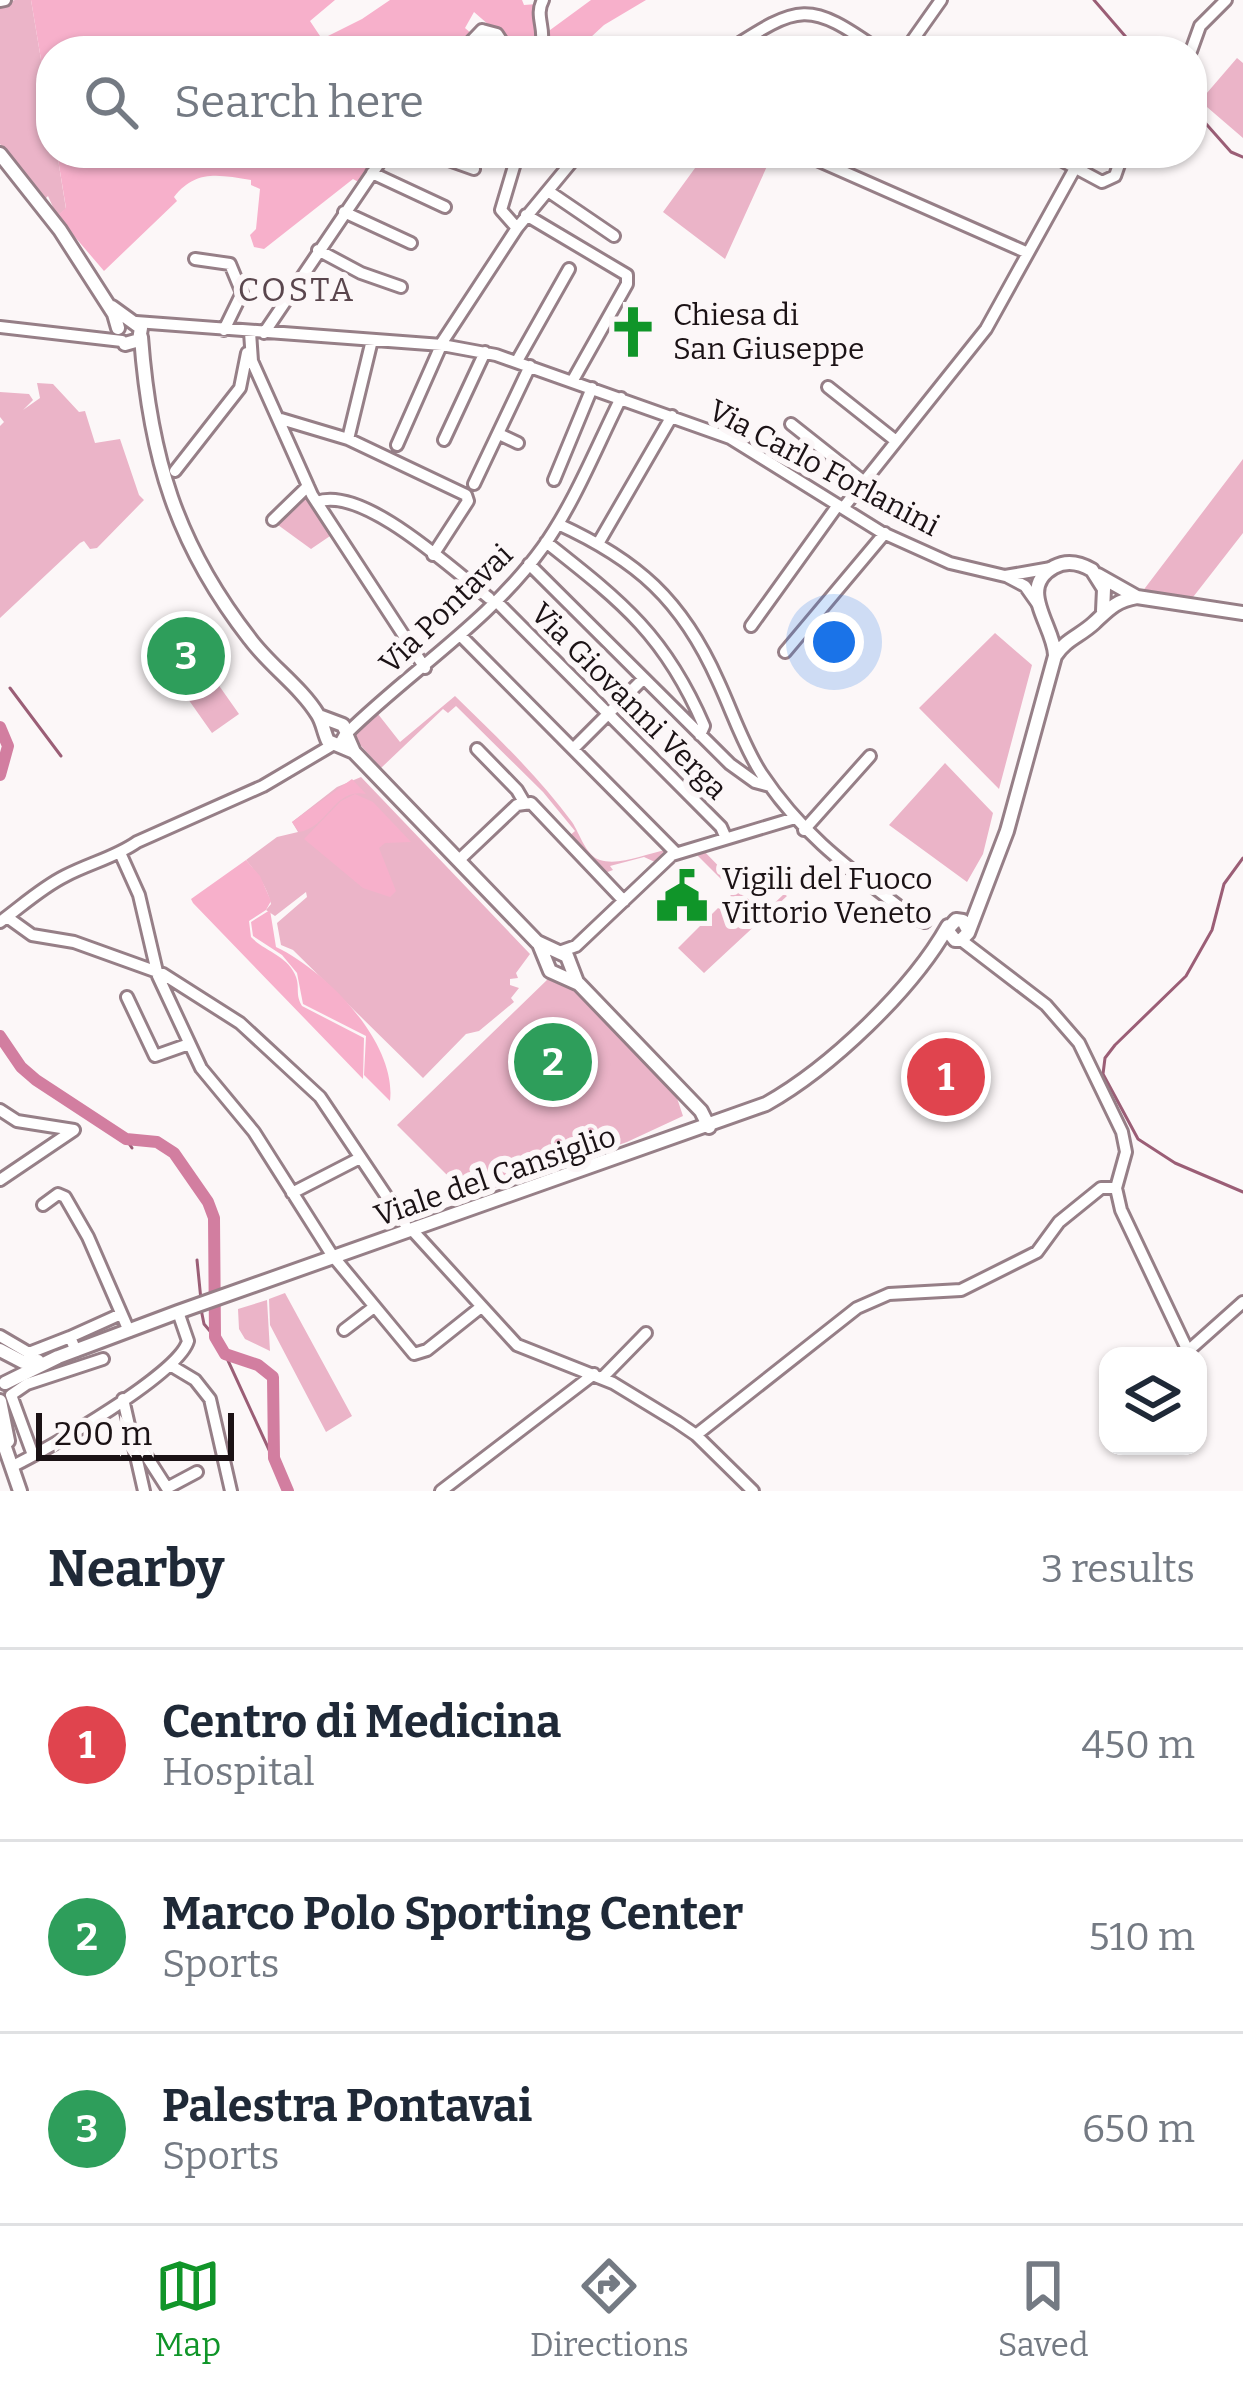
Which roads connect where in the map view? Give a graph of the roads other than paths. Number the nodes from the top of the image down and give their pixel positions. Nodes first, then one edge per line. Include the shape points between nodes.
1 (543, 0) edge
2 (941, 0) edge
3 (1226, 0) edge
4 (482, 30) junction
5 (476, 36) edge
6 (486, 36) edge
7 (498, 36) edge
8 (544, 36) edge
9 (751, 36) edge
10 (858, 36) edge
11 (916, 36) edge
12 (1196, 36) edge
13 (0, 154) edge
14 (376, 168) edge
15 (514, 168) edge
16 (567, 168) edge
17 (835, 168) edge
18 (1071, 168) edge
19 (1116, 168) edge
20 (1074, 170) junction
21 (372, 173) junction
22 (548, 191) junction
23 (445, 207) dead end
24 (344, 212) junction
25 (526, 215) junction
26 (517, 228) junction
27 (614, 236) dead end
28 (411, 243) dead end
29 (318, 250) junction
30 (1028, 253) junction
31 (195, 259) dead end
32 (569, 269) dead end
33 (401, 287) dead end
34 (106, 303) junction
35 (0, 327) edge
36 (138, 329) junction
37 (224, 330) junction
38 (256, 333) junction
39 (121, 335) junction
40 (372, 340) junction
41 (442, 345) junction
42 (249, 347) junction
43 (485, 352) junction
44 (524, 363) junction
45 (144, 370) junction
46 (256, 370) junction
47 (243, 377) junction
48 (573, 380) junction
49 (828, 387) dead end
50 (592, 388) junction
51 (621, 398) junction
52 (277, 414) junction
53 (672, 416) junction
54 (791, 424) dead end
55 (299, 427) junction
56 (499, 434) junction
57 (288, 439) junction
58 (348, 439) junction
59 (444, 440) dead end
60 (896, 441) junction
61 (518, 443) dead end
62 (397, 446) dead end
63 (176, 470) dead end
64 (554, 480) dead end
65 (863, 481) junction
66 (474, 484) dead end
67 (308, 486) junction
68 (317, 502) junction
69 (840, 506) junction
70 (273, 520) dead end
71 (558, 524) junction
72 (885, 533) junction
73 (546, 542) junction
74 (599, 542) junction
75 (434, 555) junction
76 (529, 564) junction
77 (1054, 567) junction
78 (1097, 574) junction
79 (1005, 576) junction
80 (1137, 597) junction
81 (492, 600) junction
82 (1037, 603) junction
83 (1102, 613) junction
84 (1243, 613) edge
85 (1046, 621) junction
86 (751, 626) dead end
87 (1079, 631) junction
88 (460, 636) junction
89 (785, 652) dead end
90 (1055, 656) junction
91 (425, 668) junction
92 (644, 679) junction
93 (608, 714) junction
94 (336, 733) junction
95 (700, 735) junction
96 (477, 749) dead end
97 (574, 749) junction
98 (870, 756) dead end
99 (770, 786) junction
100 (524, 802) junction
101 (795, 818) junction
102 (805, 830) junction
103 (725, 836) junction
104 (121, 851) junction
105 (676, 853) junction
106 (459, 860) junction
107 (993, 866) junction
108 (624, 902) junction
109 (4, 919) edge
110 (926, 922) dead end
111 (952, 923) junction
112 (963, 936) junction
113 (539, 943) junction
114 (564, 957) junction
115 (553, 970) junction
116 (157, 971) junction
117 (910, 978) junction
118 (577, 982) junction
119 (184, 987) junction
120 (167, 996) junction
121 (127, 997) dead end
122 (189, 1044) junction
123 (691, 1101) junction
124 (0, 1110) edge
125 (748, 1112) junction
126 (709, 1127) junction
127 (679, 1138) junction
128 (360, 1158) junction
129 (0, 1179) edge
130 (1116, 1188) junction
131 (292, 1193) junction
132 (43, 1204) dead end
133 (409, 1227) junction
134 (334, 1258) junction
135 (1243, 1302) edge
136 (374, 1307) junction
137 (481, 1307) junction
138 (178, 1312) junction
139 (122, 1314) junction
140 (344, 1330) dead end
141 (129, 1331) junction
142 (646, 1333) dead end
143 (0, 1336) edge
144 (70, 1336) junction
145 (76, 1351) junction
146 (4, 1352) edge
147 (58, 1358) junction
148 (103, 1359) dead end
149 (170, 1365) junction
150 (598, 1376) junction
151 (2, 1386) edge
152 (0, 1400) edge
153 (124, 1400) junction
154 (0, 1433) edge
155 (133, 1435) junction
156 (696, 1435) junction
157 (33, 1455) junction
158 (12, 1463) junction
159 (197, 1472) dead end
160 (20, 1491) edge
161 (145, 1491) edge
162 (231, 1491) edge
163 (441, 1491) edge
164 (753, 1491) edge

1 - 8 street
2 - 11 street
3 - 12 street
4 - 5 street
4 - 6 street
4 - 7 street
9 - 10 street via 806,10
13 - 34 main road
14 - 21 street
15 - 26 street via 501,210
16 - 22 street
17 - 30 street
18 - 20 street
19 - 20 street via 1110,181
20 - 30 street
21 - 23 street
21 - 24 street
22 - 25 street
22 - 27 street
24 - 28 street
24 - 29 street
25 - 26 street
25 - 48 street via 626,275
26 - 41 street
29 - 33 street
29 - 38 street
30 - 60 street via 986,329
31 - 37 street via 230,264 242,293
32 - 44 street
34 - 36 main road
34 - 39 main road
35 - 39 street
36 - 37 street, Via Carlo Forlanini
36 - 39 main road via 127,320
36 - 39 main road via 133,344
36 - 45 main road
37 - 38 street, Via Carlo Forlanini
38 - 40 street, Via Carlo Forlanini
38 - 42 street
39 - 45 main road
40 - 41 street, Via Carlo Forlanini
40 - 58 street
41 - 43 street, Via Carlo Forlanini
41 - 62 street
42 - 46 street
42 - 47 street
43 - 44 street, Via Carlo Forlanini
43 - 59 street
44 - 48 street, Via Carlo Forlanini
44 - 56 street
45 - 94 main road via 166,485 194,558 248,638
46 - 47 street
46 - 52 street
47 - 63 street
48 - 50 street, Via Carlo Forlanini
49 - 60 street
50 - 51 street, Via Carlo Forlanini
50 - 64 street
51 - 53 street, Via Carlo Forlanini
51 - 71 street, Via Pontavai
52 - 55 street
52 - 57 street
53 - 69 street, Via Carlo Forlanini via 743,445
53 - 74 street
54 - 65 street
55 - 57 street
55 - 58 street
56 - 61 street
56 - 66 street
57 - 67 street
58 - 75 street via 468,497
60 - 65 street
65 - 69 street
67 - 68 street
67 - 70 street
68 - 75 street, Via Giovanni Verga via 334,498 362,508
68 - 91 street
69 - 72 street, Via Carlo Forlanini
69 - 86 street
71 - 73 street, Via Pontavai
71 - 74 street
72 - 79 street, Via Carlo Forlanini via 950,563
72 - 89 street
73 - 76 street, Via Pontavai
73 - 95 street via 665,651 704,726
74 - 99 street via 645,575 680,615
75 - 81 street, Via Giovanni Verga
76 - 81 street, Via Pontavai
76 - 92 street
77 - 78 main road via 1075,563
77 - 79 street, Via Carlo Forlanini
77 - 82 main road
78 - 80 main road
78 - 83 main road via 1105,589
79 - 82 street, Via Carlo Forlanini
80 - 83 main road
80 - 84 main road
81 - 88 street, Via Pontavai
81 - 93 street, Via Giovanni Verga
82 - 85 main road
83 - 87 main road
85 - 87 main road
85 - 90 main road, Viale del Cansiglio
87 - 90 main road, Viale del Cansiglio
88 - 91 street, Via Pontavai
88 - 97 street
90 - 107 main road, Viale del Cansiglio
91 - 94 street, Via Pontavai
92 - 93 street
92 - 95 street
93 - 97 street
93 - 103 street, Via Giovanni Verga
94 - 104 street via 263,786
94 - 106 main road
95 - 99 street
96 - 100 street
97 - 105 street
98 - 102 street
99 - 101 street
100 - 106 street
100 - 108 street via 538,807
101 - 102 street
101 - 103 street
102 - 110 street
103 - 105 street
104 - 109 street via 60,878
104 - 116 street
105 - 108 street
106 - 113 main road
107 - 111 main road, Viale del Cansiglio via 969,911
107 - 112 main road, Viale del Cansiglio
108 - 114 street
109 - 116 street via 32,935
111 - 112 main road via 963,921
111 - 117 main road, Viale del Cansiglio
112 - 117 main road, Viale del Cansiglio
112 - 130 street via 1046,1005 1078,1043 1122,1132 1126,1152
113 - 114 main road
113 - 115 main road
114 - 115 main road via 568,970
114 - 115 main road via 549,957
114 - 118 main road
115 - 118 main road
116 - 119 street
116 - 120 street
117 - 125 main road, Viale del Cansiglio via 822,1067
118 - 123 main road
119 - 120 street via 172,986
119 - 128 street via 301,1076
120 - 122 street
121 - 122 street via 155,1055
122 - 131 street
123 - 125 main road via 719,1113
123 - 126 main road
123 - 127 main road via 694,1117
124 - 129 street via 17,1121 74,1130
125 - 126 main road, Viale del Cansiglio
126 - 127 main road, Viale del Cansiglio
127 - 133 main road, Viale del Cansiglio
128 - 131 street
128 - 133 street
130 - 135 street via 1191,1350
130 - 156 street via 1101,1188 1037,1252 978,1282 950,1292 889,1294 856,1308
131 - 134 street
132 - 139 street via 65,1197
133 - 134 main road, Viale del Cansiglio
133 - 137 street
134 - 136 street
134 - 138 main road, Viale del Cansiglio
136 - 137 street via 418,1354
136 - 140 street
137 - 150 street via 524,1350
138 - 141 main road, Viale del Cansiglio
138 - 149 street via 187,1346
139 - 141 street
139 - 144 street
141 - 145 main road, Viale del Cansiglio
142 - 150 street
143 - 144 street via 26,1353
144 - 145 street
145 - 147 main road, Viale del Cansiglio
146 - 147 main road, Viale del Cansiglio via 23,1362
146 - 151 main road via 10,1370
147 - 151 main road, Viale del Cansiglio
148 - 157 street via 11,1395
149 - 153 street
149 - 162 street via 210,1399
150 - 156 street
150 - 163 street
151 - 152 main road
152 - 158 main road
153 - 155 street
153 - 157 street
154 - 158 main road
155 - 159 street via 167,1489
155 - 161 street
156 - 164 street
157 - 158 street
158 - 160 main road

